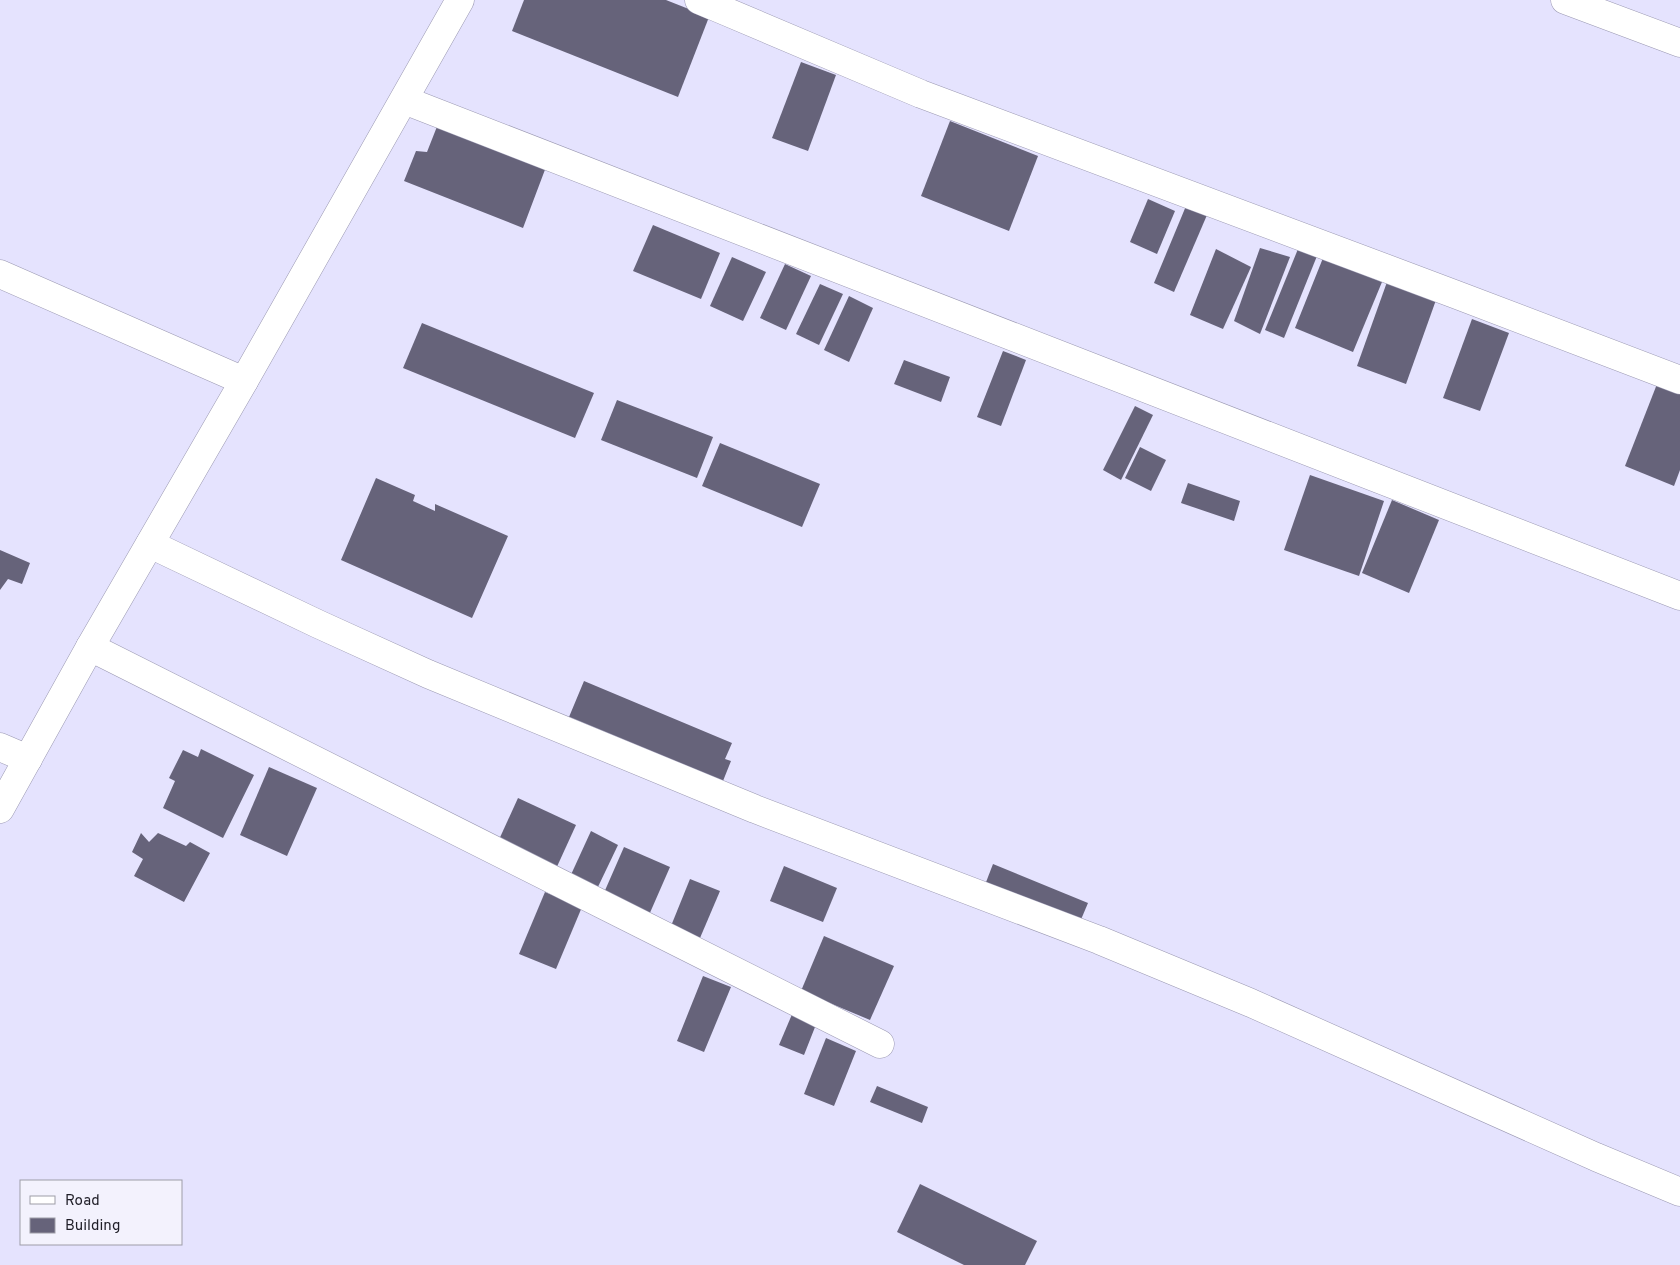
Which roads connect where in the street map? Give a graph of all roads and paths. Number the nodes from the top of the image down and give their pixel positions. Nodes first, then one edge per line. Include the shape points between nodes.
1 (460, 0) edge
2 (699, 0) edge
3 (1565, 0) edge
4 (1680, 43) edge
5 (404, 100) junction
6 (0, 274) edge
7 (1680, 380) edge
8 (244, 382) junction
9 (150, 544) junction
10 (1680, 596) edge
11 (90, 647) junction
12 (0, 747) edge
13 (28, 759) junction
14 (0, 809) edge
15 (880, 1044) dead end
16 (1680, 1192) edge

1 - 5 street
2 - 7 street via 921,94
3 - 4 street
5 - 8 street
5 - 10 street
6 - 8 street
8 - 9 street
9 - 11 street
9 - 16 street via 428,674 755,809 1108,944 1251,1003
11 - 13 street
11 - 15 street
12 - 13 street
13 - 14 street

